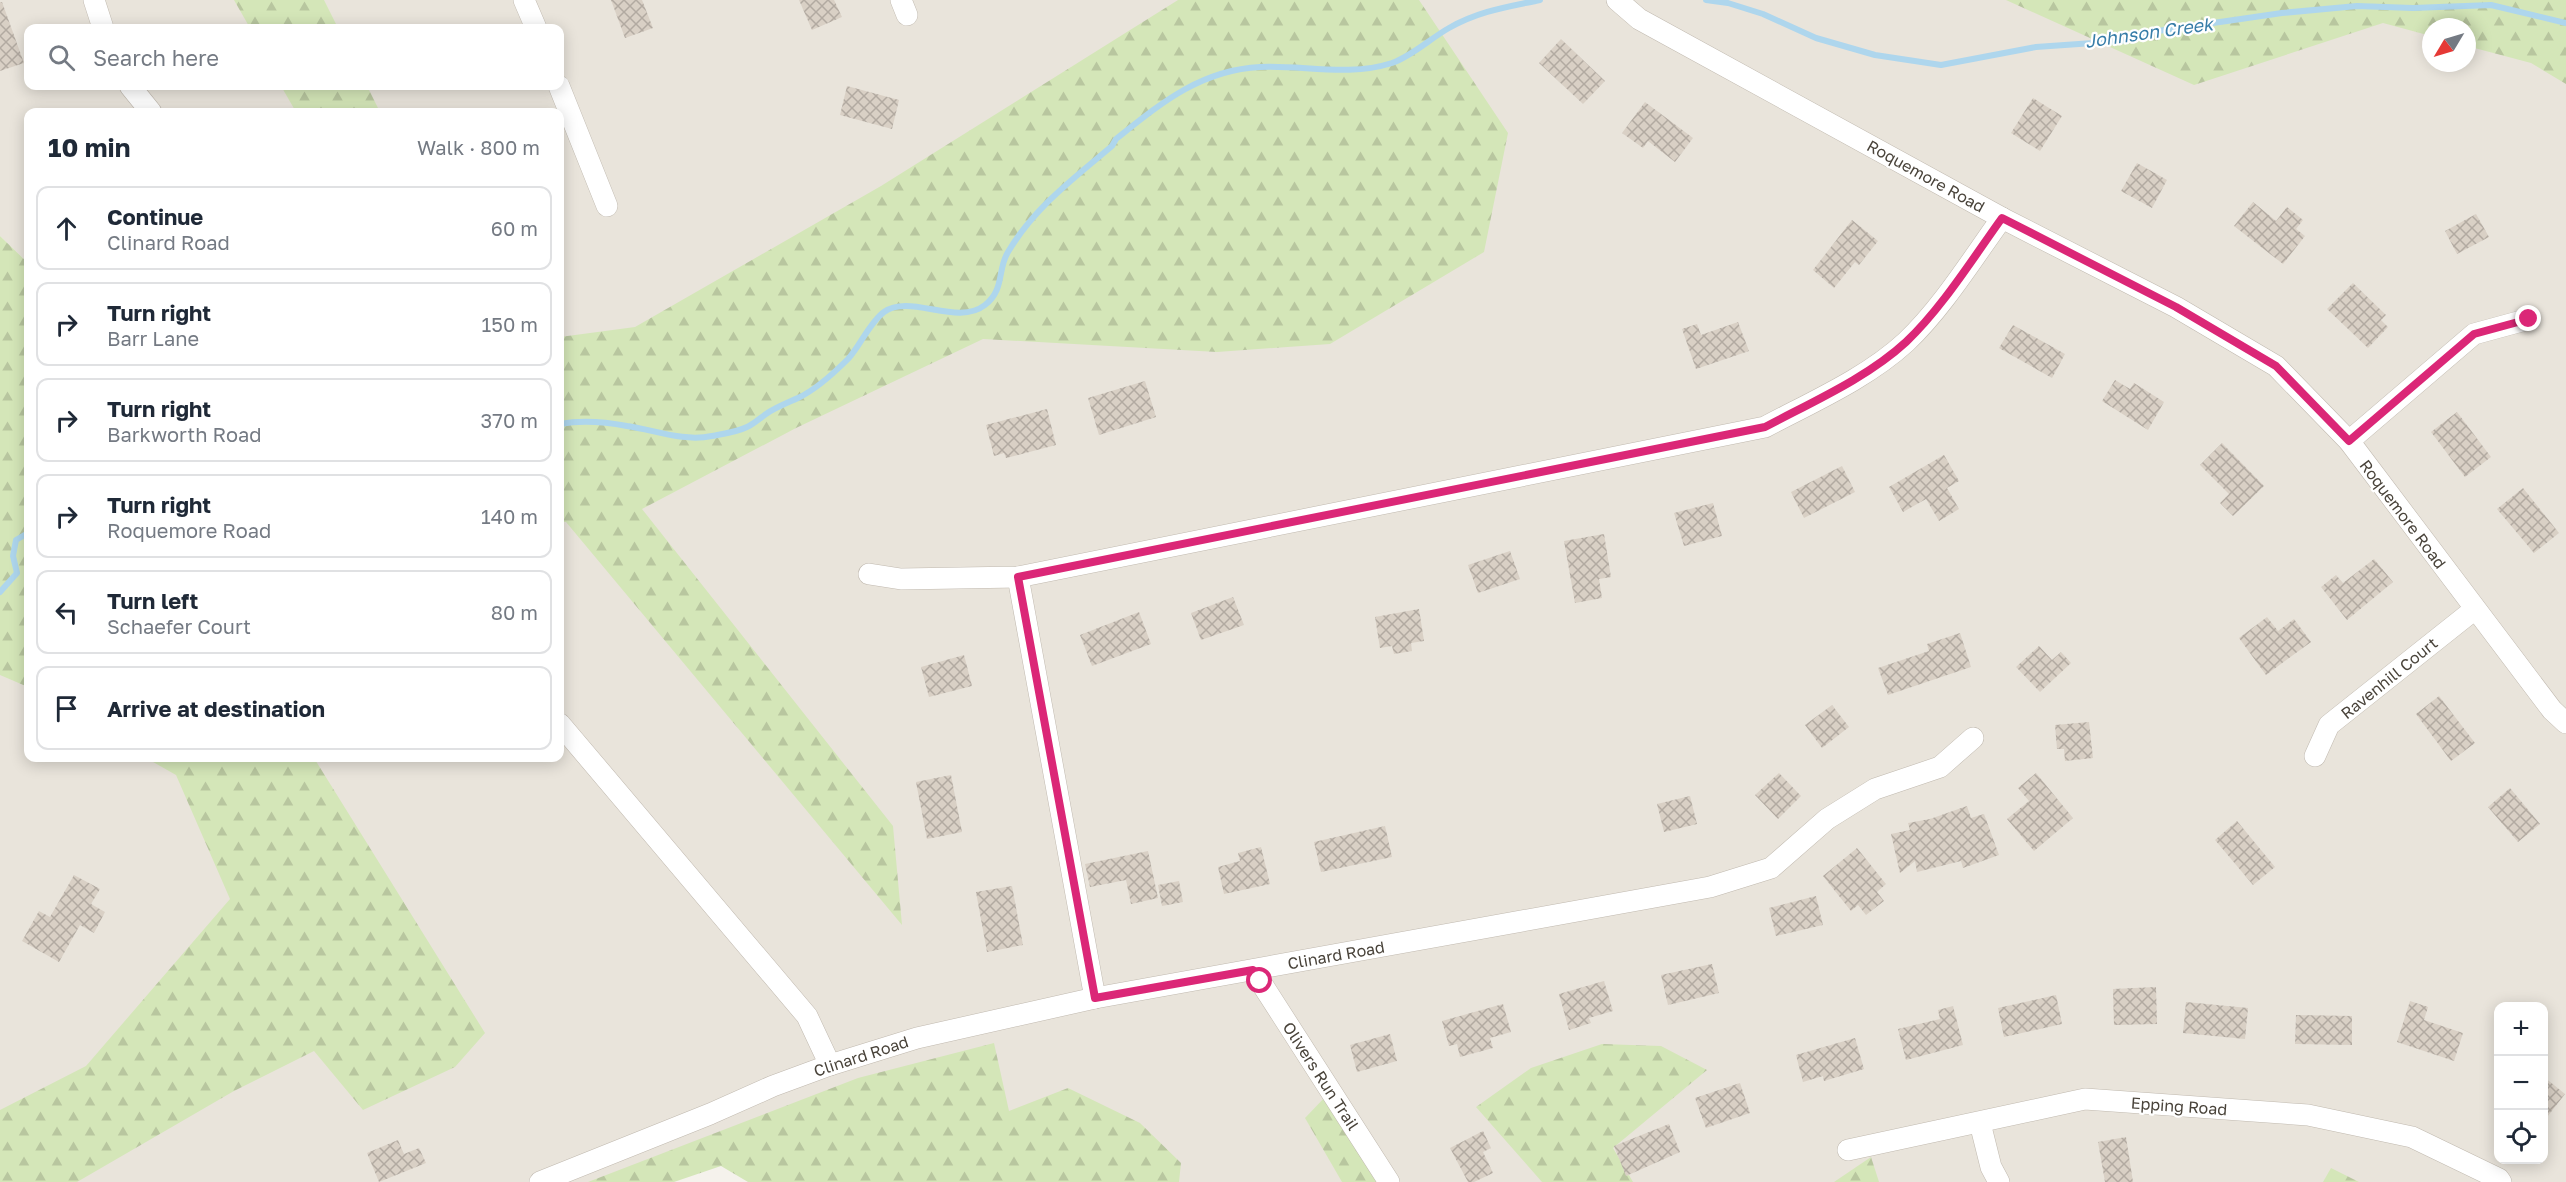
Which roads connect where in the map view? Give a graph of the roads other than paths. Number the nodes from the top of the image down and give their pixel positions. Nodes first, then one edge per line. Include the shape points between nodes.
1 (94, 0) edge
2 (524, 0) edge
3 (1617, 0) edge
4 (102, 24) edge
5 (534, 24) edge
6 (133, 90) edge
7 (560, 90) edge
8 (148, 108) edge
9 (607, 206) dead end
10 (2002, 218) junction
11 (2529, 319) dead end
12 (2349, 441) junction
13 (869, 574) dead end
14 (1018, 577) junction
15 (2475, 609) junction
16 (2566, 723) edge
17 (564, 729) edge
18 (1973, 738) dead end
19 (2315, 756) dead end
20 (1253, 970) junction
21 (1095, 998) junction
22 (830, 1065) junction
23 (1980, 1123) junction
24 (1848, 1150) dead end
25 (540, 1182) edge
26 (1389, 1182) edge
27 (1999, 1182) edge
28 (2501, 1182) edge

1 - 4 street
2 - 5 street
3 - 10 street, Roquemore Road via 1639,19
6 - 8 street
7 - 9 street
10 - 12 street, Roquemore Road via 2176,307 2276,366
10 - 14 street via 1906,342 1853,381 1765,427
11 - 12 street via 2474,334
12 - 15 street, Roquemore Road
13 - 14 street via 901,579
14 - 21 street
15 - 16 street, Roquemore Road
15 - 19 street, Ravenhill Court via 2329,725
17 - 22 street via 807,1016
18 - 20 street, Clinard Road via 1940,767 1875,789 1827,819 1771,868 1710,887
20 - 21 street, Clinard Road
20 - 26 street, Olivers Run Trail
21 - 22 street, Clinard Road via 917,1038
22 - 25 street, Clinard Road
23 - 24 street, Epping Road
23 - 27 street via 1991,1167
23 - 28 street, Epping Road via 2085,1099 2308,1115 2412,1137

